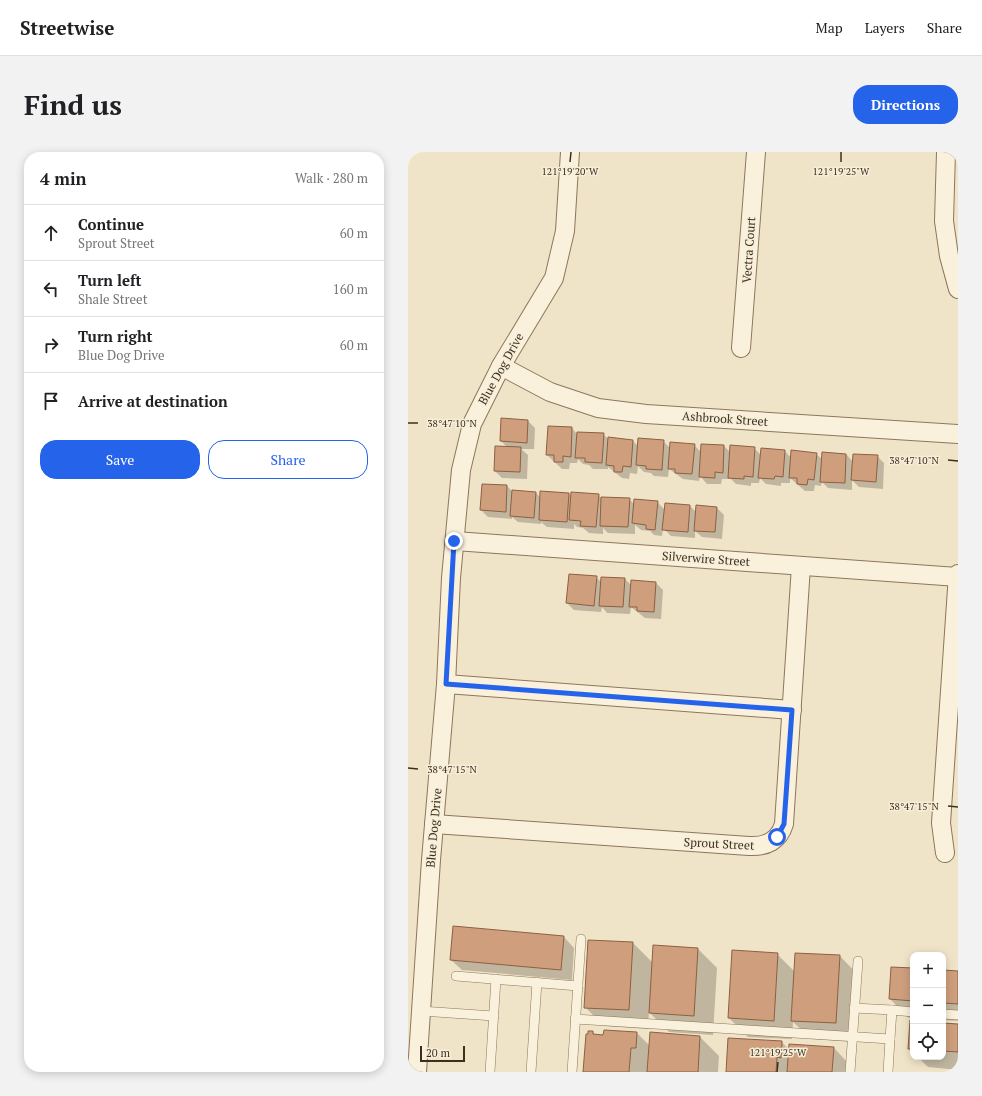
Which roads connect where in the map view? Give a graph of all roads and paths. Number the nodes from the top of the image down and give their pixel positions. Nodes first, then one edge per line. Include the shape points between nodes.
1 (570, 152) edge
2 (756, 152) edge
3 (946, 152) edge
4 (958, 288) edge
5 (741, 348) dead end
6 (501, 366) junction
7 (958, 434) edge
8 (454, 541) junction
9 (801, 566) junction
10 (958, 576) edge
11 (446, 684) junction
12 (792, 710) junction
13 (434, 824) junction
14 (946, 853) dead end
15 (581, 939) dead end
16 (858, 961) dead end
17 (456, 976) dead end
18 (496, 979) junction
19 (537, 982) junction
20 (578, 986) junction
21 (854, 1008) junction
22 (892, 1010) junction
23 (421, 1011) junction
24 (910, 1012) edge
25 (946, 1014) edge
26 (958, 1015) edge
27 (494, 1016) junction
28 (575, 1018) junction
29 (852, 1036) junction
30 (890, 1039) junction
31 (417, 1072) edge
32 (490, 1072) edge
33 (532, 1072) edge
34 (572, 1072) edge
35 (850, 1072) edge
36 (888, 1072) edge

1 - 6 street, Blue Dog Drive via 565,231 554,278
2 - 5 street, Vectra Court
3 - 4 street via 944,221 949,256
6 - 7 street, Ashbrook Street via 550,392 598,408 646,414
6 - 8 street, Blue Dog Drive via 472,424 461,470
8 - 9 street, Silverwire Street
8 - 11 street, Blue Dog Drive
9 - 10 street, Silverwire Street
9 - 12 street, Sprout Street
10 - 14 street via 941,822
11 - 12 street
11 - 13 street, Blue Dog Drive
12 - 13 street, Sprout Street via 784,824 777,837 763,846
13 - 23 street, Blue Dog Drive
15 - 20 lane
16 - 21 lane
17 - 18 lane
18 - 19 lane
18 - 27 lane
19 - 20 lane
19 - 33 lane
20 - 28 lane
21 - 22 lane
21 - 29 lane
22 - 24 lane
22 - 30 lane
23 - 27 lane
23 - 31 street, Blue Dog Drive
25 - 26 lane
27 - 32 lane
28 - 29 lane
28 - 34 lane
29 - 30 lane
29 - 35 lane
30 - 36 lane

